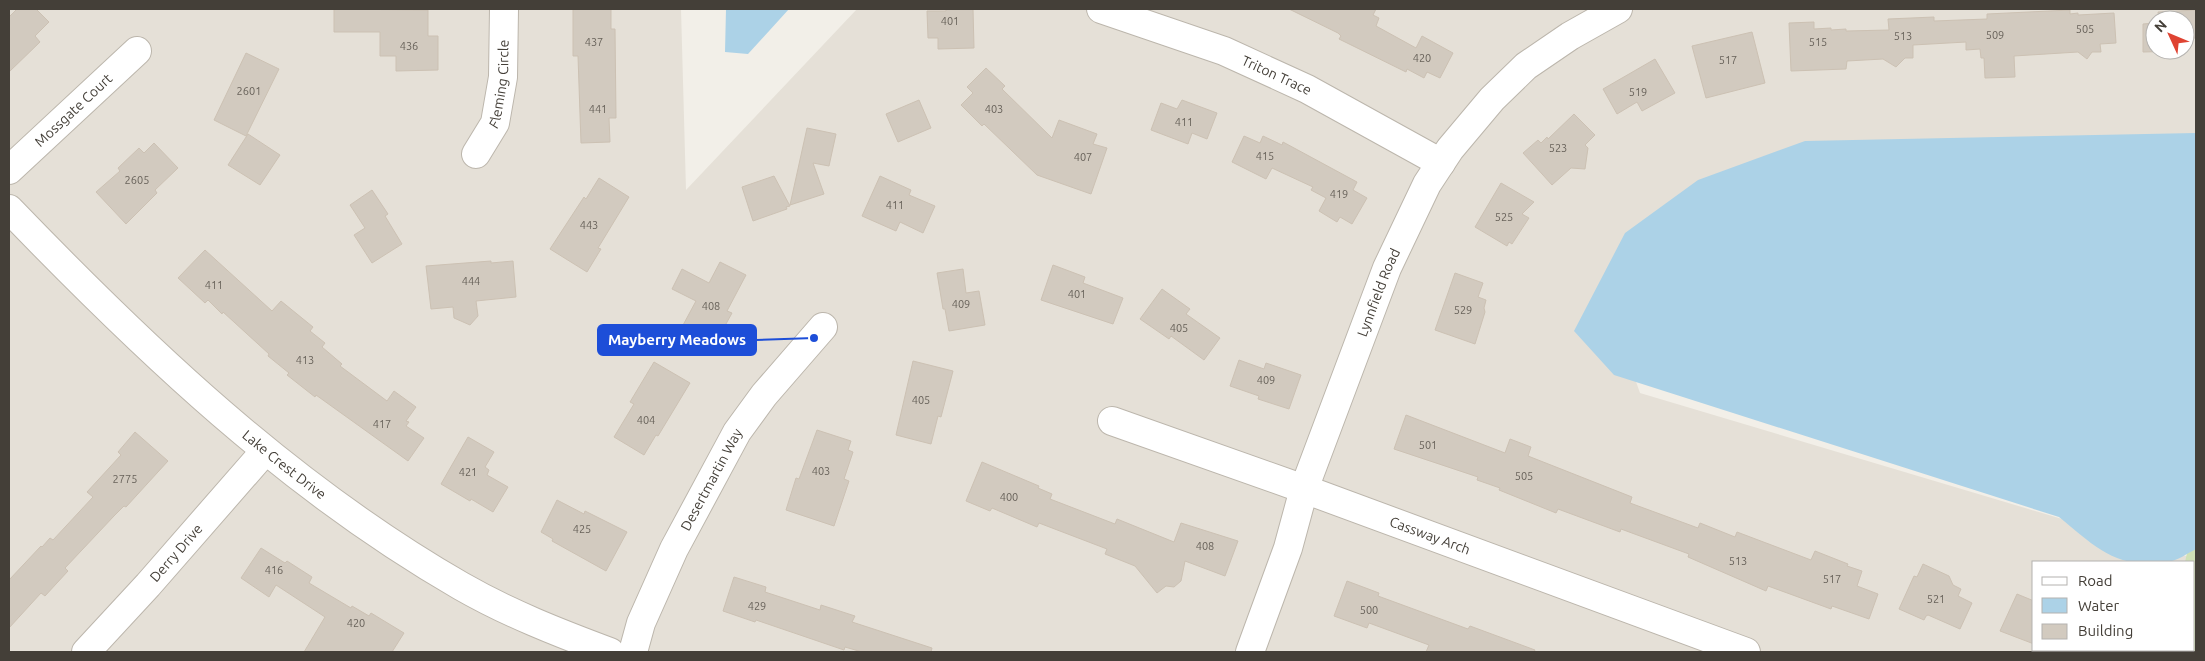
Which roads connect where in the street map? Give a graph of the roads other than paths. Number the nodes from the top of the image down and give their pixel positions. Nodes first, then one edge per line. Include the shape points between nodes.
1 (504, 9) edge
2 (1101, 9) edge
3 (1618, 9) edge
4 (137, 51) dead end
5 (476, 154) dead end
6 (1441, 163) junction
7 (9, 170) edge
8 (9, 209) edge
9 (823, 327) dead end
10 (1112, 421) dead end
11 (264, 451) junction
12 (1304, 489) junction
13 (86, 652) edge
14 (610, 652) edge
15 (633, 652) edge
16 (1250, 652) edge
17 (1746, 652) edge

1 - 5 street, Fleming Circle via 503,77 495,123
2 - 6 street, Triton Trace via 1197,41 1307,89
3 - 6 street, Lynnfield Road via 1526,66 1492,99
4 - 7 street, Mossgate Court
6 - 12 street, Lynnfield Road via 1427,184 1387,268
8 - 11 street, Lake Crest Drive via 99,302
9 - 15 street, Desertmartin Way via 764,395 737,432 674,549 641,623
10 - 12 street, Cassway Arch
11 - 13 street, Derry Drive
11 - 14 street, Lake Crest Drive via 357,521 462,586 526,618
12 - 16 street, Lynnfield Road via 1288,548
12 - 17 street, Cassway Arch

